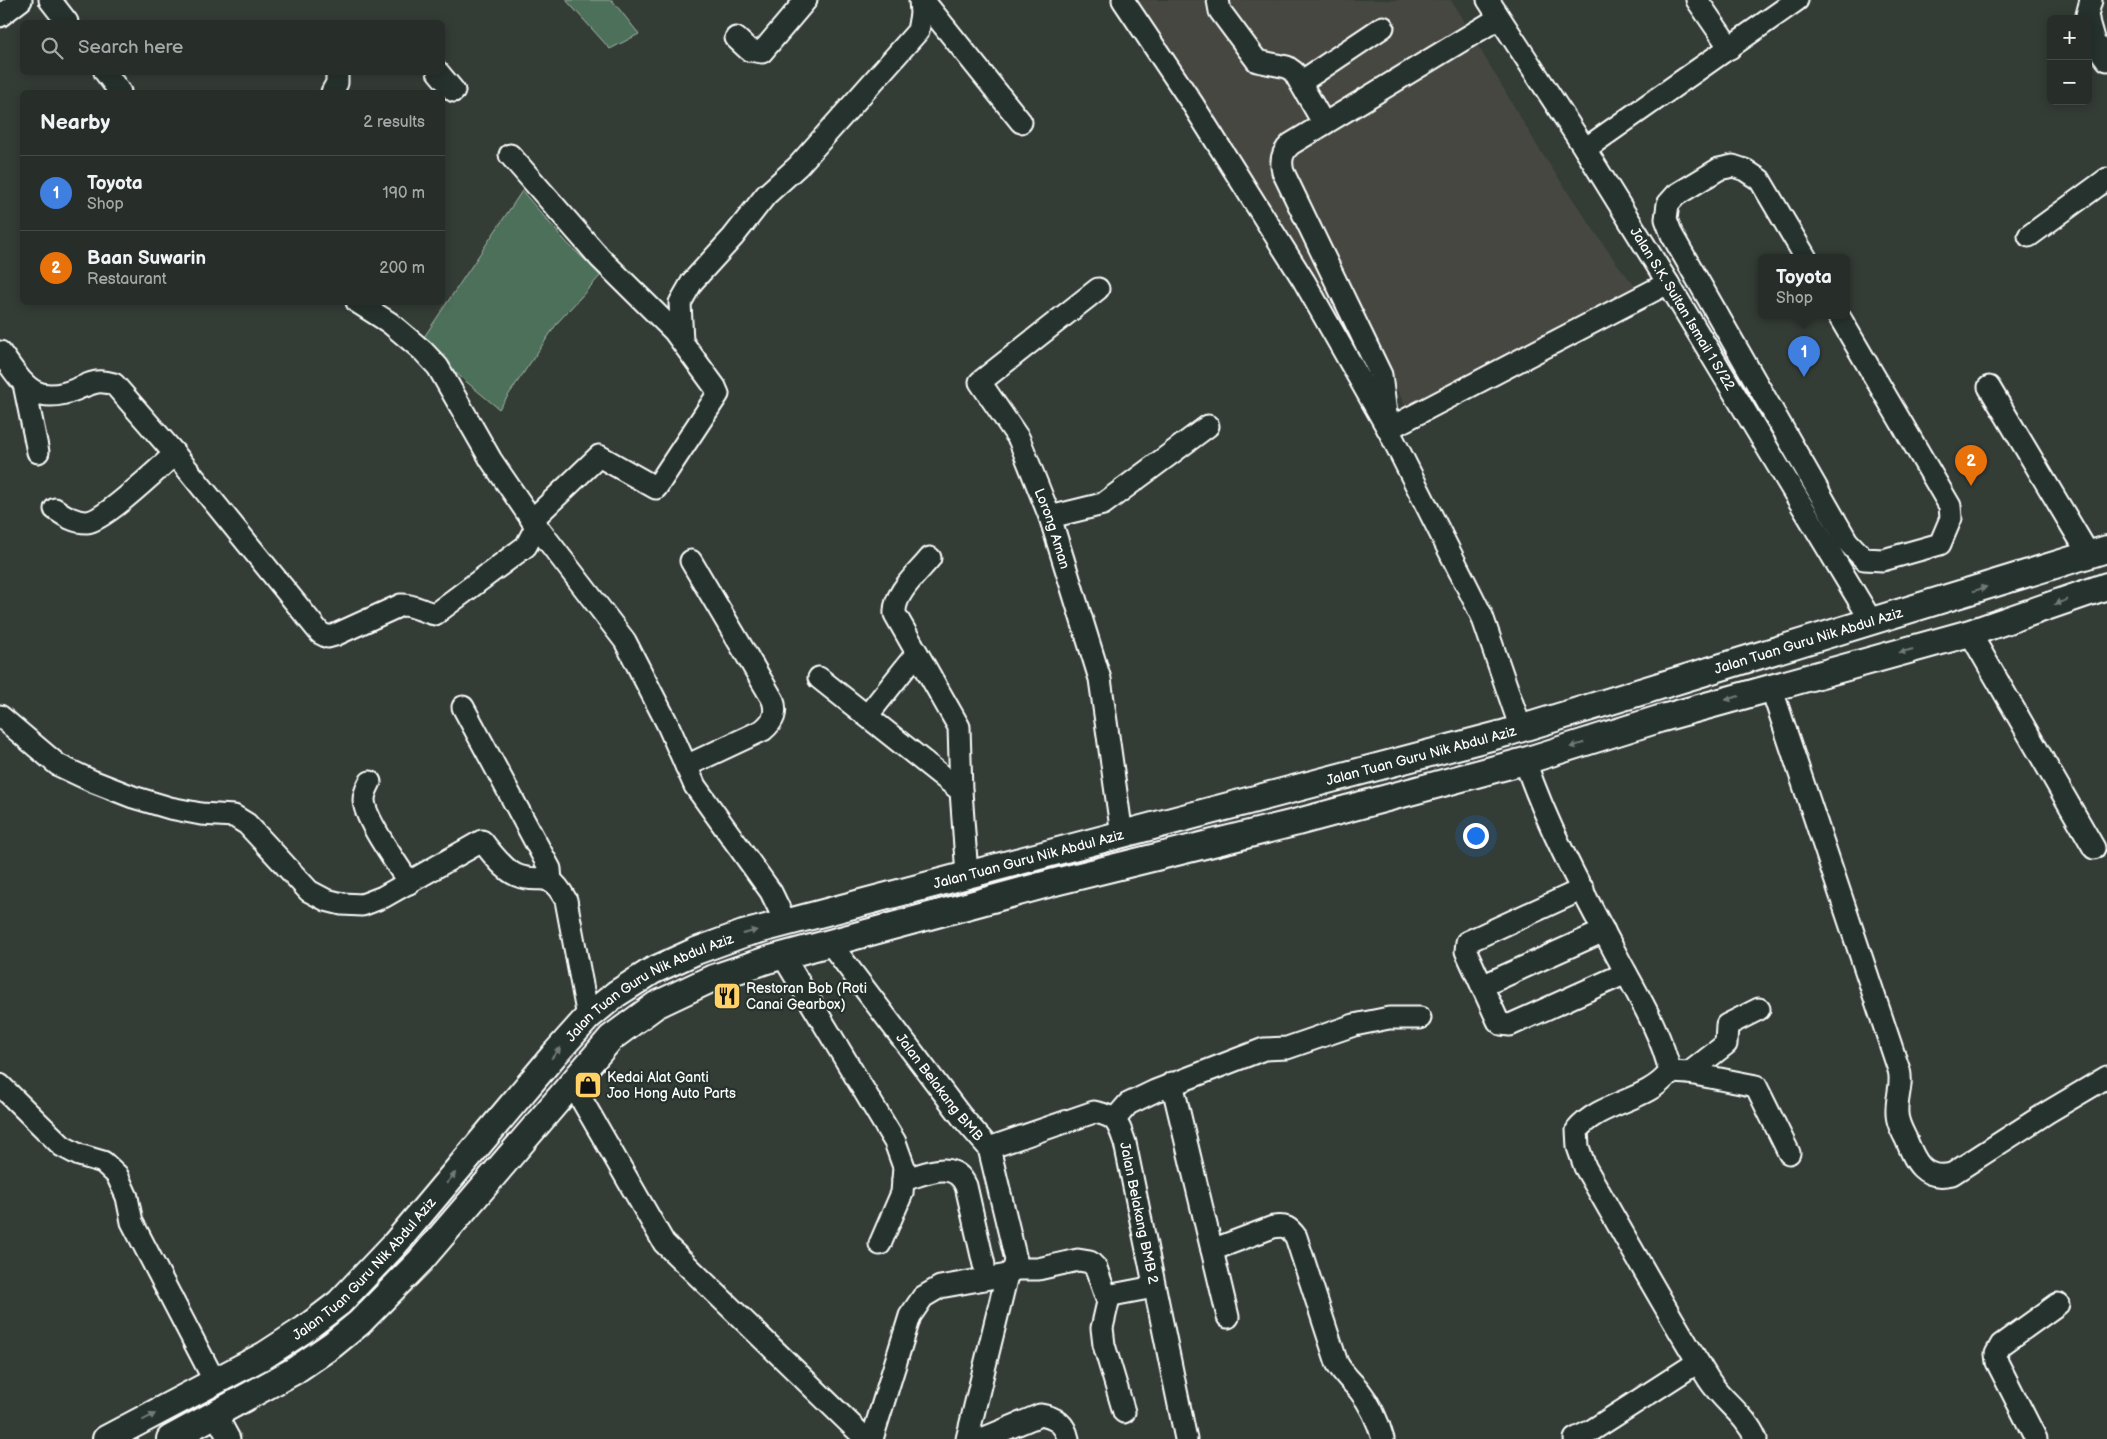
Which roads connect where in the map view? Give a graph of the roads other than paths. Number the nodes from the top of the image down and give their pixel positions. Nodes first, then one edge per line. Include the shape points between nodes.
1 (21, 0) edge
2 (50, 0) edge
3 (806, 0) edge
4 (921, 0) edge
5 (1123, 0) edge
6 (1218, 0) edge
7 (1488, 0) edge
8 (1698, 0) edge
9 (1797, 0) edge
10 (2091, 0) edge
11 (2089, 15) edge
12 (0, 16) edge
13 (1499, 18) junction
14 (65, 20) edge
15 (1383, 27) dead end
16 (2092, 35) edge
17 (736, 38) dead end
18 (1730, 48) junction
19 (2107, 60) edge
20 (106, 75) edge
21 (337, 75) edge
22 (441, 75) edge
23 (1301, 82) junction
24 (118, 90) edge
25 (333, 90) edge
26 (454, 91) dead end
27 (1021, 122) dead end
28 (1324, 124) junction
29 (1585, 149) junction
30 (510, 155) dead end
31 (2107, 180) edge
32 (2029, 236) dead end
33 (1804, 254) edge
34 (1668, 282) junction
35 (1098, 289) dead end
36 (362, 305) edge
37 (1841, 319) edge
38 (682, 342) junction
39 (0, 352) edge
40 (24, 384) junction
41 (1989, 387) dead end
42 (1777, 418) junction
43 (1208, 426) dead end
44 (1388, 429) junction
45 (1758, 431) junction
46 (38, 452) dead end
47 (175, 454) junction
48 (55, 509) dead end
49 (1050, 517) junction
50 (534, 523) junction
51 (2098, 552) edge
52 (930, 558) dead end
53 (691, 561) dead end
54 (2107, 586) edge
55 (1933, 603) junction
56 (1872, 622) junction
57 (1961, 636) junction
58 (917, 653) junction
59 (819, 678) dead end
60 (1771, 687) junction
61 (464, 706) dead end
62 (0, 716) edge
63 (867, 716) junction
64 (1521, 729) junction
65 (1525, 761) junction
66 (686, 766) junction
67 (370, 782) dead end
68 (961, 791) junction
69 (1282, 793) junction
70 (1294, 823) junction
71 (1122, 834) junction
72 (2094, 848) dead end
73 (967, 875) junction
74 (551, 882) junction
75 (409, 883) junction
76 (1583, 889) junction
77 (786, 923) junction
78 (1604, 931) junction
79 (830, 943) junction
80 (783, 956) junction
81 (1626, 973) junction
82 (1482, 986) junction
83 (1759, 1009) dead end
84 (588, 1018) junction
85 (1420, 1018) dead end
86 (1680, 1072) junction
87 (2107, 1077) edge
88 (1172, 1083) junction
89 (572, 1084) junction
90 (0, 1085) edge
91 (1114, 1119) junction
92 (989, 1148) junction
93 (1789, 1153) dead end
94 (903, 1180) junction
95 (880, 1244) dead end
96 (1212, 1250) junction
97 (984, 1265) dead end
98 (1011, 1272) junction
99 (1154, 1287) junction
100 (1106, 1296) junction
101 (2058, 1304) dead end
102 (1228, 1317) dead end
103 (1698, 1362) junction
104 (215, 1382) junction
105 (1124, 1412) dead end
106 (216, 1415) junction
107 (106, 1439) edge
108 (170, 1439) edge
109 (229, 1439) edge
110 (866, 1439) edge
111 (872, 1439) edge
112 (967, 1439) edge
113 (982, 1439) edge
114 (1068, 1439) edge
115 (1186, 1439) edge
116 (1383, 1439) edge
117 (1575, 1439) edge
118 (1756, 1439) edge
119 (2036, 1439) edge

1 - 12 street
2 - 14 street
3 - 17 street via 762,52 749,50
4 - 27 street
4 - 38 street via 918,32 798,166 766,195 692,282 680,304
5 - 44 street via 1252,196
6 - 23 street via 1220,11 1257,61 1291,69
7 - 13 street, Jalan S.K. Sultan Ismail 1 S/22
8 - 18 street
9 - 18 street
10 - 11 street
13 - 28 street
13 - 29 street, Jalan S.K. Sultan Ismail 1 S/22
15 - 23 street
16 - 19 street
18 - 29 street
20 - 24 street
21 - 25 street
22 - 26 street
23 - 28 street
28 - 44 street via 1285,149 1281,164 1381,375
29 - 34 street, Jalan S.K. Sultan Ismail 1 S/22
30 - 38 street via 600,258
31 - 32 street
33 - 42 street via 1760,180 1745,170 1733,166 1719,169 1676,195 1668,204 1666,219 1672,235
34 - 44 street
34 - 45 street, Jalan S.K. Sultan Ismail 1 S/22
35 - 49 street, Lorong Aman via 980,382 1019,439
36 - 50 street via 390,323 438,366 491,460
37 - 42 street via 1950,506 1952,518 1940,544 1883,560 1864,559 1847,542
38 - 50 street via 718,394 656,488 598,456
39 - 40 street
40 - 46 street
40 - 47 street via 39,395 58,394 102,380 114,384
41 - 51 street
42 - 45 street
43 - 49 street via 1103,504
44 - 64 street via 1482,616
45 - 56 street, Jalan S.K. Sultan Ismail 1 S/22
47 - 48 street via 105,513 89,522 66,517
47 - 50 street via 320,633 328,637 401,605 409,604 434,614 526,546
49 - 71 street, Lorong Aman via 1100,679
50 - 66 street via 626,641
55 -> 51 main road, Jalan Tuan Guru Nik Abdul Aziz
52 - 58 street via 899,596 895,608 898,620
53 - 66 street via 775,708 774,717 764,730
54 -> 57 main road, Jalan Tuan Guru Nik Abdul Aziz
55 - 56 main road, Jalan Tuan Guru Nik Abdul Aziz
55 - 57 main road
56 - 64 main road, Jalan Tuan Guru Nik Abdul Aziz
57 -> 60 main road, Jalan Tuan Guru Nik Abdul Aziz
57 - 72 street
58 - 63 street
58 - 68 street via 960,727
59 - 63 street
60 -> 65 main road, Jalan Tuan Guru Nik Abdul Aziz
60 - 87 street via 1899,1070 1898,1118 1919,1166 1939,1176 1952,1174
61 - 74 street via 550,869
62 - 75 street via 58,765 92,781 170,808 234,816 247,824 309,891 326,900 362,905
63 - 68 street
64 - 69 main road, Jalan Tuan Guru Nik Abdul Aziz
65 - 70 main road, Jalan Tuan Guru Nik Abdul Aziz
65 - 76 street via 1537,795
66 - 77 street via 694,786 771,892
67 - 75 street via 364,802 368,816
68 - 73 street
69 - 70 main road via 1276,808 1284,818
69 - 71 main road, Jalan Tuan Guru Nik Abdul Aziz
70 - 79 main road, Jalan Tuan Guru Nik Abdul Aziz via 1055,882
71 - 73 main road, Jalan Tuan Guru Nik Abdul Aziz
73 - 77 main road, Jalan Tuan Guru Nik Abdul Aziz
74 - 75 street via 516,875 482,841
74 - 84 street via 557,885 566,900
76 - 78 street
76 - 82 street via 1467,942 1466,951
84 -> 77 main road, Jalan Tuan Guru Nik Abdul Aziz via 616,994 652,971 743,934
78 - 81 street
78 - 82 street
79 - 80 main road, Jalan Tuan Guru Nik Abdul Aziz
79 - 92 street, Jalan Belakang BMB via 961,1116
80 - 89 main road, Jalan Tuan Guru Nik Abdul Aziz via 710,979 656,1005 611,1038
80 - 94 street via 895,1142 904,1168
81 - 82 street via 1505,1026 1498,1021
81 - 86 street via 1662,1046
83 - 86 street via 1727,1025 1726,1044
104 -> 84 main road, Jalan Tuan Guru Nik Abdul Aziz via 265,1355 339,1303 395,1244
85 - 88 street via 1390,1018 1354,1025 1287,1048 1264,1049
86 - 93 street via 1756,1086
86 - 103 street via 1586,1120 1577,1130 1578,1147 1585,1167
88 - 91 street via 1128,1104
88 - 96 street
89 - 106 main road, Jalan Tuan Guru Nik Abdul Aziz via 420,1261 359,1323 294,1371
89 - 110 street via 664,1243
90 - 104 street via 62,1146 103,1162 117,1175 132,1222
91 - 92 street via 1094,1112
91 - 99 street, Jalan Belakang BMB 2 via 1125,1143
92 - 98 street, Jalan Belakang BMB via 1016,1260
94 - 95 street via 902,1193
94 - 97 street via 948,1169 963,1178
96 - 102 street
96 - 116 street via 1273,1227 1289,1227 1296,1237 1337,1363 1371,1406
98 - 100 street via 1084,1260 1096,1268
98 - 111 street via 940,1287 923,1297 910,1316
98 - 112 street, Jalan Belakang BMB
99 - 100 street
99 - 115 street, Jalan Belakang BMB 2
100 - 105 street via 1108,1302 1102,1334
101 - 119 street via 2001,1345 1996,1354 1997,1362
103 - 117 street
103 - 118 street via 1718,1394 1750,1425
107 -> 104 main road, Jalan Tuan Guru Nik Abdul Aziz
106 - 108 main road, Jalan Tuan Guru Nik Abdul Aziz
106 - 109 street
113 - 114 street via 1040,1415 1057,1420

